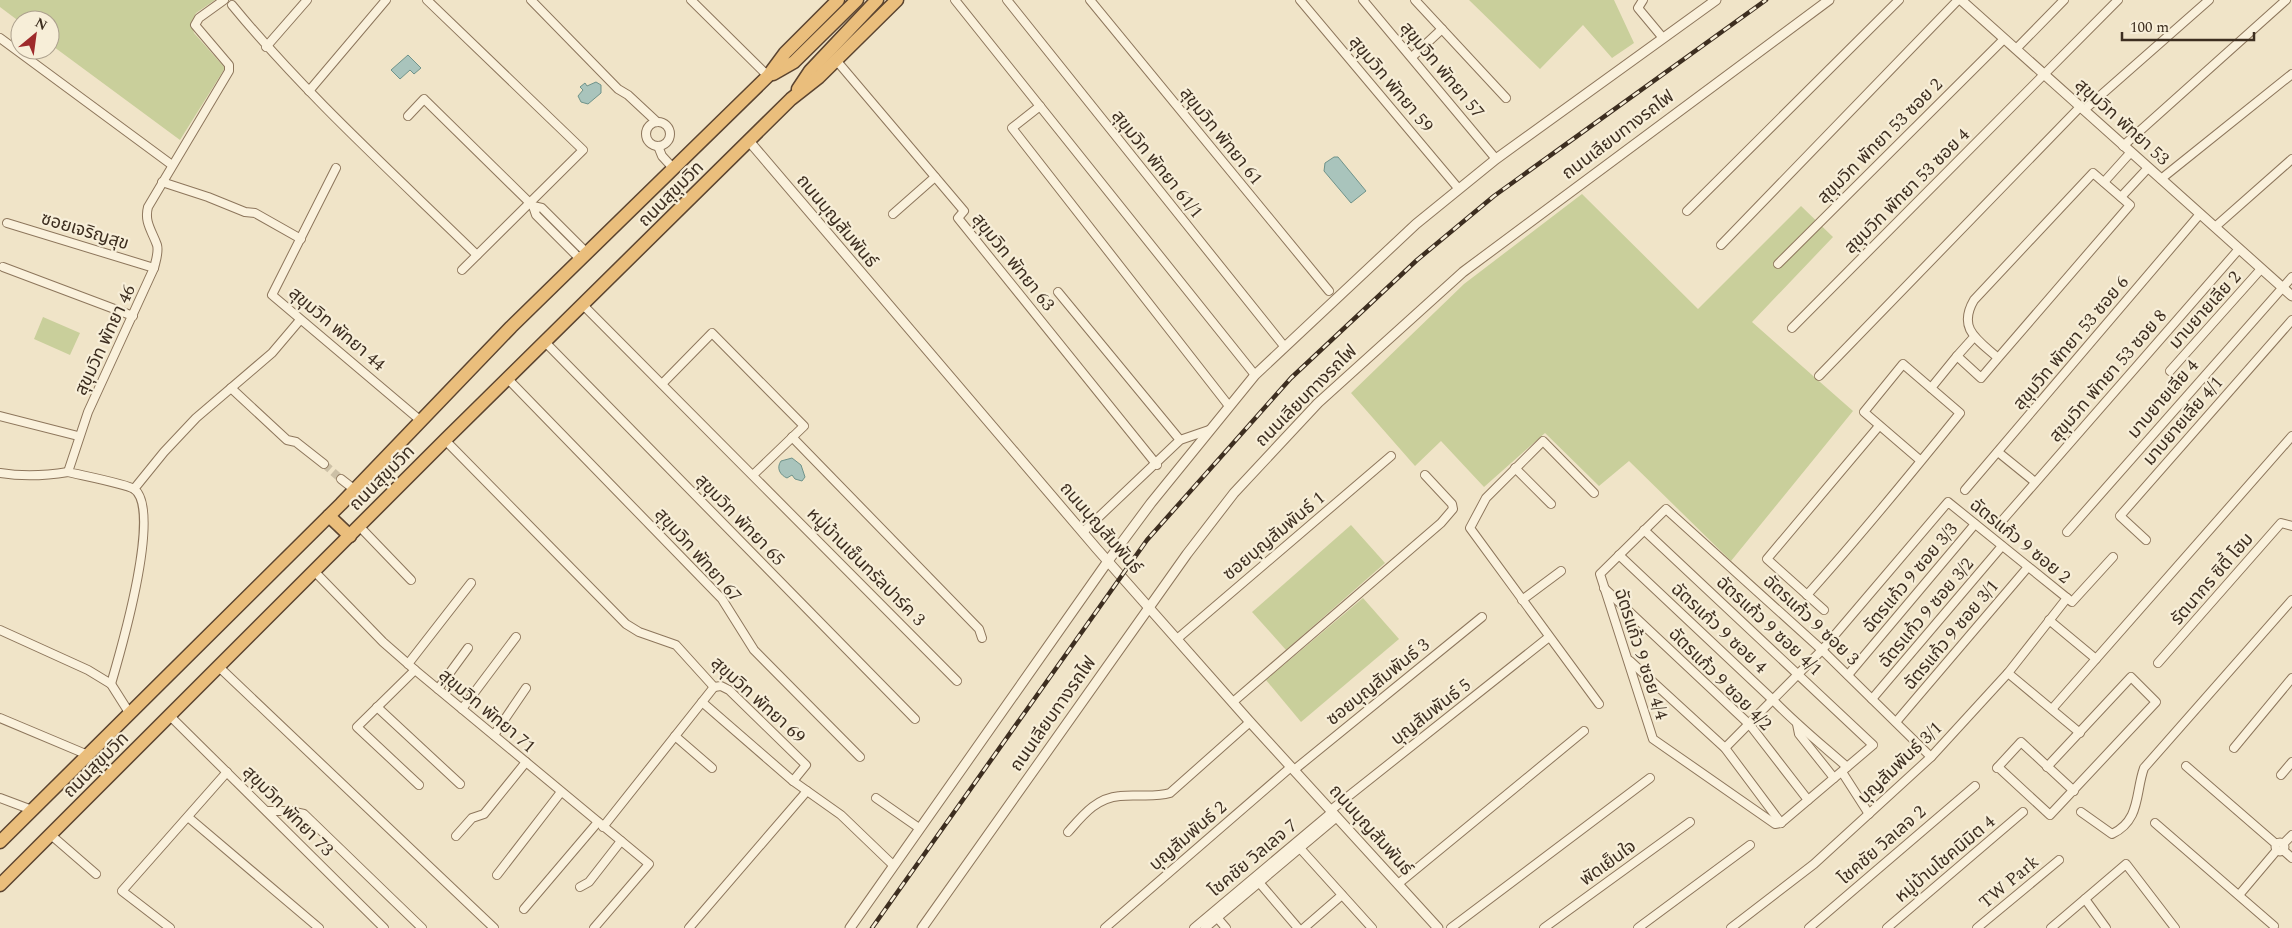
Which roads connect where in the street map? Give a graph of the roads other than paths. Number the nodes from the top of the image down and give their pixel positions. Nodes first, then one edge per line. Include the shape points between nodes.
1 (224, 0) edge
2 (307, 0) edge
3 (386, 0) edge
4 (426, 0) edge
5 (531, 0) edge
6 (691, 0) edge
7 (838, 0) edge
8 (857, 0) edge
9 (877, 0) edge
10 (897, 0) edge
11 (955, 0) edge
12 (1007, 0) edge
13 (1090, 0) edge
14 (1300, 0) edge
15 (1363, 0) edge
16 (1415, 0) edge
17 (1643, 0) edge
18 (1716, 0) edge
19 (1829, 0) edge
20 (1899, 0) edge
21 (1960, 0) edge
22 (2064, 0) edge
23 (2118, 0) edge
24 (2209, 0) edge
25 (2286, 0) edge
26 (232, 5) dead end
27 (1442, 29) junction
28 (0, 38) edge
29 (1662, 38) junction
30 (2004, 39) junction
31 (266, 47) junction
32 (2016, 49) junction
33 (1412, 57) junction
34 (836, 60) junction
35 (2044, 74) junction
36 (2292, 74) edge
37 (768, 76) junction
38 (309, 90) junction
39 (1506, 98) dead end
40 (791, 99) junction
41 (1040, 106) junction
42 (2082, 109) junction
43 (643, 110) junction
44 (408, 116) dead end
45 (657, 122) junction
46 (648, 128) junction
47 (749, 141) junction
48 (658, 146) junction
49 (2124, 146) junction
50 (2131, 152) junction
51 (1496, 159) junction
52 (2292, 159) edge
53 (172, 165) junction
54 (336, 168) dead end
55 (672, 168) junction
56 (2148, 168) junction
57 (935, 177) junction
58 (2161, 179) junction
59 (162, 182) junction
60 (2104, 182) junction
61 (1458, 188) junction
62 (2121, 197) junction
63 (531, 204) junction
64 (1687, 211) dead end
65 (893, 214) dead end
66 (2200, 214) junction
67 (7, 223) dead end
68 (2215, 227) junction
69 (301, 238) junction
70 (1722, 245) dead end
71 (2239, 249) junction
72 (477, 255) junction
73 (584, 257) junction
74 (1778, 264) dead end
75 (3, 267) dead end
76 (154, 268) junction
77 (2261, 269) junction
78 (462, 270) dead end
79 (2292, 277) edge
80 (2282, 287) junction
81 (1329, 291) dead end
82 (1058, 292) dead end
83 (2292, 296) edge
84 (583, 305) junction
85 (133, 316) junction
86 (300, 320) junction
87 (2292, 320) edge
88 (1792, 328) dead end
89 (1974, 337) junction
90 (545, 342) junction
91 (1284, 346) junction
92 (1957, 356) junction
93 (1998, 358) junction
94 (2170, 371) dead end
95 (1256, 375) junction
96 (1820, 376) dead end
97 (508, 379) junction
98 (662, 384) junction
99 (231, 388) junction
100 (1931, 388) junction
101 (1229, 406) junction
102 (0, 416) edge
103 (421, 422) junction
104 (1879, 426) junction
105 (1209, 430) junction
106 (78, 436) junction
107 (2292, 436) edge
108 (792, 437) junction
109 (444, 440) junction
110 (1180, 440) junction
111 (1998, 452) junction
112 (1391, 456) dead end
113 (1921, 460) junction
114 (324, 464) tunnel mouth
115 (1157, 464) junction
116 (1515, 468) junction
117 (68, 472) junction
118 (0, 473) edge
119 (753, 475) junction
120 (1425, 475) dead end
121 (341, 478) tunnel mouth
122 (2034, 482) junction
123 (134, 489) junction
124 (355, 490) junction
125 (1965, 490) dead end
126 (1594, 493) dead end
127 (1551, 504) dead end
128 (329, 516) junction
129 (2000, 522) dead end
130 (1975, 524) junction
131 (359, 526) junction
132 (2292, 526) edge
133 (1644, 530) junction
134 (1082, 532) junction
135 (2066, 532) dead end
136 (350, 536) junction
137 (2146, 540) dead end
138 (2002, 546) junction
139 (1619, 555) junction
140 (2113, 557) dead end
141 (1108, 561) junction
142 (2028, 567) junction
143 (1561, 571) dead end
144 (315, 572) junction
145 (411, 580) dead end
146 (471, 583) dead end
147 (1603, 587) junction
148 (1807, 595) junction
149 (1522, 600) junction
150 (2070, 600) junction
151 (2292, 600) edge
152 (1148, 607) junction
153 (1824, 610) dead end
154 (1482, 617) dead end
155 (2049, 620) junction
156 (0, 630) edge
157 (516, 637) dead end
158 (1549, 637) junction
159 (982, 638) dead end
160 (1177, 639) junction
161 (468, 648) dead end
162 (1822, 650) junction
163 (2096, 659) junction
164 (1628, 660) junction
165 (2158, 664) dead end
166 (219, 667) junction
167 (412, 667) junction
168 (2008, 673) junction
169 (1799, 674) junction
170 (1848, 675) junction
171 (2292, 678) edge
172 (957, 681) dead end
173 (111, 684) junction
174 (714, 687) junction
175 (526, 688) dead end
176 (438, 689) junction
177 (1872, 699) junction
178 (1774, 700) junction
179 (702, 702) junction
180 (1233, 702) junction
181 (1599, 704) dead end
182 (377, 707) junction
183 (462, 709) junction
184 (2052, 709) junction
185 (130, 714) junction
186 (170, 716) junction
187 (0, 718) edge
188 (915, 719) dead end
189 (1250, 722) junction
190 (1896, 722) junction
191 (1797, 724) junction
192 (1750, 725) junction
193 (1584, 731) dead end
194 (2080, 733) junction
195 (494, 735) junction
196 (675, 736) junction
197 (1725, 748) junction
198 (2234, 748) dead end
199 (88, 755) junction
200 (860, 757) dead end
201 (1931, 757) junction
202 (526, 762) junction
203 (2292, 762) edge
204 (2186, 766) dead end
205 (2047, 767) junction
206 (712, 768) dead end
207 (1292, 768) junction
208 (1844, 769) junction
209 (227, 772) junction
210 (2281, 775) dead end
211 (1650, 778) dead end
212 (1834, 778) junction
213 (793, 781) junction
214 (460, 784) dead end
215 (419, 785) dead end
216 (1975, 786) dead end
217 (807, 791) junction
218 (2074, 791) junction
219 (562, 792) junction
220 (0, 798) edge
221 (876, 798) dead end
222 (1808, 800) junction
223 (32, 810) junction
224 (267, 811) junction
225 (2023, 812) dead end
226 (2081, 812) dead end
227 (1333, 813) junction
228 (1869, 814) junction
229 (188, 817) junction
230 (1690, 822) dead end
231 (1781, 823) junction
232 (2155, 824) dead end
233 (601, 825) junction
234 (919, 828) junction
235 (1068, 832) dead end
236 (51, 835) junction
237 (2292, 835) edge
238 (456, 836) dead end
239 (621, 841) junction
240 (0, 842) edge
241 (1295, 843) junction
242 (1750, 845) dead end
243 (2280, 847) junction
244 (1300, 850) junction
245 (2292, 858) edge
246 (2059, 860) dead end
247 (893, 864) junction
248 (96, 874) dead end
249 (497, 875) dead end
250 (1257, 880) junction
251 (1398, 884) junction
252 (0, 885) edge
253 (580, 887) dead end
254 (1342, 895) junction
255 (2239, 895) junction
256 (2085, 899) junction
257 (524, 909) dead end
258 (1215, 915) junction
259 (2274, 926) dead end
260 (170, 928) edge
261 (319, 928) edge
262 (384, 928) edge
263 (422, 928) edge
264 (494, 928) edge
265 (594, 928) edge
266 (689, 928) edge
267 (850, 928) edge
268 (922, 928) edge
269 (1105, 928) edge
270 (1194, 928) edge
271 (1205, 928) edge
272 (1226, 928) edge
273 (1298, 928) edge
274 (1304, 928) edge
275 (1372, 928) edge
276 (1438, 928) edge
277 (1452, 928) edge
278 (1544, 928) edge
279 (1638, 928) edge
280 (1731, 928) edge
281 (1810, 928) edge
282 (1887, 928) edge
283 (1977, 928) edge
284 (2052, 928) edge
285 (2106, 928) edge
286 (2175, 928) edge

1 - 53 street, สุขุมวิท พัทยา 46 via 199,18 195,25 229,64 229,71
2 - 31 street
3 - 38 street
4 - 63 street via 583,150
5 - 43 street via 618,89
6 - 37 street
7 - 37 highway, ถนนสุขุมวิท via 785,53
8 - 37 highway, ถนนสุขุมวิท via 794,62
9 - 40 highway, ถนนสุขุมวิท via 810,71
10 - 34 highway, ถนนสุขุมวิท
11 - 41 street
12 - 91 street, สุขุมวิท พัทยา 61/1
13 - 81 street, สุขุมวิท พัทยา 61
14 - 61 street, สุขุมวิท พัทยา 59
15 - 33 street, สุขุมวิท พัทยา 57
16 - 27 street
17 - 29 street via 1638,8
18 - 29 street
19 - 152 street, ถนนเลียบทางรถไฟ via 1463,272 1311,410 1234,493
20 - 64 street
21 - 30 street, สุขุมวิท พัทยา 53
21 - 70 street
22 - 32 street
23 - 35 street, สุขุมวิท พัทยา 53 ซอย 4
24 - 42 street
25 - 49 street
26 - 31 street
27 - 33 street
27 - 39 street
28 - 53 street
29 - 51 street
30 - 32 street, สุขุมวิท พัทยา 53
30 - 74 street, สุขุมวิท พัทยา 53 ซอย 2
31 - 38 street
32 - 35 street, สุขุมวิท พัทยา 53
33 - 51 street, สุขุมวิท พัทยา 57
34 - 40 highway, ถนนสุขุมวิท
34 - 57 street, สุขุมวิท พัทยา 63
35 - 42 street, สุขุมวิท พัทยา 53
35 - 88 street, สุขุมวิท พัทยา 53 ซอย 4
36 - 58 street
37 - 55 highway, ถนนสุขุมวิท
38 - 72 street
40 - 47 highway, ถนนสุขุมวิท
41 - 95 street
41 - 101 street via 1012,128
42 - 49 street, สุขุมวิท พัทยา 53
42 - 96 street
43 - 45 street
43 - 46 street
44 - 63 street via 424,99
45 - 46 street
45 - 48 street via 664,124 669,131 668,139
46 - 48 street via 649,142
47 - 84 highway, ถนนสุขุมวิท
47 - 134 street, ถนนบุญสัมพันธ์
48 - 55 street
49 - 50 street, สุขุมวิท พัทยา 53
50 - 56 street, สุขุมวิท พัทยา 53
50 - 60 street
51 - 61 street
52 - 68 street
53 - 59 street, สุขุมวิท พัทยา 46
54 - 69 street, สุขุมวิท พัทยา 44
55 - 73 highway, ถนนสุขุมวิท
56 - 58 street, สุขุมวิท พัทยา 53
56 - 62 street
57 - 65 street
57 - 115 street, สุขุมวิท พัทยา 63 via 964,211 958,218
58 - 66 street, สุขุมวิท พัทยา 53
59 - 69 street via 255,213
59 - 76 street, สุขุมวิท พัทยา 46 via 147,212 148,225 157,245
60 - 62 street
60 - 89 street via 2093,173 1974,300 1968,329
61 - 91 street
62 - 93 street via 2130,206
63 - 72 street
63 - 73 street via 536,215
66 - 68 street, สุขุมวิท พัทยา 53
66 - 111 street, สุขุมวิท พัทยา 53 ซอย 6
67 - 76 street, ซอยเจริญสุข
68 - 71 street, สุขุมวิท พัทยา 53
69 - 86 street, สุขุมวิท พัทยา 44 via 272,295
71 - 77 street, สุขุมวิท พัทยา 53
71 - 122 street, สุขุมวิท พัทยา 53 ซอย 8
72 - 78 street
73 - 103 highway, ถนนสุขุมวิท via 511,327
75 - 85 street
76 - 85 street, สุขุมวิท พัทยา 46
77 - 80 street, สุขุมวิท พัทยา 53
77 - 94 street, มาบยายเลีย 2
79 - 80 street, มาบยายเลีย 4
80 - 83 street, สุขุมวิท พัทยา 53
80 - 135 street, มาบยายเลีย 4
82 - 110 street
84 - 90 highway, ถนนสุขุมวิท
84 - 98 street, หมู่บ้านเซ็นทรัลปาร์ค 3
85 - 106 street, สุขุมวิท พัทยา 46
86 - 99 street via 272,353
86 - 103 street, สุขุมวิท พัทยา 44 via 381,385
87 - 137 street, มาบยายเลีย 4/1 via 2120,516
89 - 92 street
89 - 93 street
90 - 97 highway, ถนนสุขุมวิท
90 - 188 street, สุขุมวิท พัทยา 65
91 - 95 street
92 - 93 street via 1982,378
92 - 100 street
95 - 101 street
97 - 109 highway, ถนนสุขุมวิท
97 - 200 street, สุขุมวิท พัทยา 67 via 722,600 754,650
98 - 108 street via 712,333 804,426
98 - 119 street, หมู่บ้านเซ็นทรัลปาร์ค 3
99 - 114 street via 287,440 296,442
99 - 123 street via 196,418
100 - 104 street via 1903,364 1864,412
100 - 113 street via 1960,413
101 - 105 street
102 - 106 street
103 - 124 highway, ถนนสุขุมวิท
104 - 113 street
104 - 148 street via 1767,559
105 - 110 street
105 - 141 street
106 - 117 street, สุขุมวิท พัทยา 46
107 - 163 street
108 - 119 street
108 - 159 street, หมู่บ้านเซ็นทรัลปาร์ค 3 via 978,629
109 - 131 highway, ถนนสุขุมวิท
109 - 174 street, สุขุมวิท พัทยา 69 via 626,624 676,645
110 - 115 street
111 - 122 street
111 - 125 street, สุขุมวิท พัทยา 53 ซอย 6
112 - 160 street, ซอยบุญสัมพันธ์ 1
113 - 148 street
115 - 134 street
116 - 126 street via 1543,441
116 - 127 street
116 - 149 street via 1486,498 1470,528
117 - 118 street via 24,477
117 - 123 street
119 - 172 street, หมู่บ้านเซ็นทรัลปาร์ค 3
120 - 180 street via 1453,509 1441,523
121 - 124 street
122 - 129 street, สุขุมวิท พัทยา 53 ซอย 8
123 - 173 street via 141,498 144,545
124 - 128 highway, ถนนสุขุมวิท
128 - 136 highway
128 - 185 highway, ถนนสุขุมวิท
130 - 138 street, ฉัตรแก้ว 9 ซอย 2
130 - 162 street, ฉัตรแก้ว 9 ซอย 2 via 1948,502
130 - 170 street, ฉัตรแก้ว 9 ซอย 3/3
131 - 136 highway, ถนนสุขุมวิท
131 - 145 street
132 - 165 street, รัตนากร ซิตี้ โฮม via 2282,523
133 - 139 street
133 - 162 street, ฉัตรแก้ว 9 ซอย 3 via 1666,509
133 - 169 street, ฉัตรแก้ว 9 ซอย 4/1
134 - 141 street, ถนนบุญสัมพันธ์
136 - 144 highway, ถนนสุขุมวิท
138 - 142 street, ฉัตรแก้ว 9 ซอย 2
138 - 177 street, ฉัตรแก้ว 9 ซอย 3/2
139 - 147 street, ฉัตรแก้ว 9 ซอย 4/4 via 1600,574
139 - 178 street, ฉัตรแก้ว 9 ซอย 4
140 - 150 street, บุญสัมพันธ์ 3/1
141 - 152 street, ถนนบุญสัมพันธ์
141 - 234 street
142 - 150 street, ฉัตรแก้ว 9 ซอย 2
142 - 190 street, ฉัตรแก้ว 9 ซอย 3/1
143 - 149 street
144 - 166 highway, ถนนสุขุมวิท
144 - 167 street, สุขุมวิท พัทยา 71
146 - 167 street
147 - 164 street, ฉัตรแก้ว 9 ซอย 4/4
147 - 192 street, ฉัตรแก้ว 9 ซอย 4/2
148 - 153 street
149 - 158 street
150 - 155 street, บุญสัมพันธ์ 3/1
151 - 226 street via 2144,768 2137,804 2127,821 2112,834
152 - 160 street, ถนนบุญสัมพันธ์
152 - 268 street, ถนนเลียบทางรถไฟ
154 - 207 street, ซอยบุญสัมพันธ์ 3
155 - 163 street
155 - 168 street, บุญสัมพันธ์ 3/1
156 - 173 street via 88,670
157 - 183 street
158 - 181 street
158 - 227 street, บุญสัมพันธ์ 5
160 - 180 street, ถนนบุญสัมพันธ์
161 - 176 street
162 - 169 street
162 - 170 street, ฉัตรแก้ว 9 ซอย 3
163 - 184 street
164 - 197 street
164 - 231 street, ฉัตรแก้ว 9 ซอย 4/4 via 1653,739 1775,824
166 - 186 highway, ถนนสุขุมวิท
166 - 264 street
167 - 176 street, สุขุมวิท พัทยา 71
167 - 182 street
168 - 184 street
168 - 201 street, บุญสัมพันธ์ 3/1
169 - 178 street
169 - 208 street, ฉัตรแก้ว 9 ซอย 4/1 via 1872,745
170 - 177 street, ฉัตรแก้ว 9 ซอย 3
171 - 198 street
173 - 185 street
174 - 179 street
174 - 213 street, สุขุมวิท พัทยา 69 via 729,690 806,764
175 - 195 street
176 - 183 street, สุขุมวิท พัทยา 71
177 - 190 street, ฉัตรแก้ว 9 ซอย 3
178 - 191 street, ฉัตรแก้ว 9 ซอย 4
178 - 192 street
179 - 196 street
179 - 213 street
180 - 189 street, ถนนบุญสัมพันธ์
182 - 214 street
182 - 215 street via 357,727
183 - 195 street, สุขุมวิท พัทยา 71
184 - 194 street
185 - 199 highway, ถนนสุขุมวิท
186 - 209 street, สุขุมวิท พัทยา 73
186 - 236 highway, ถนนสุขุมวิท
187 - 199 street
189 - 207 street, ถนนบุญสัมพันธ์
189 - 235 street via 1170,793 1104,800 1087,810
190 - 201 street, ฉัตรแก้ว 9 ซอย 3
191 - 208 street, ฉัตรแก้ว 9 ซอย 4 via 1808,731
191 - 212 street, ฉัตรแก้ว 9 ซอย 4 via 1799,734
192 - 197 street
192 - 222 street, ฉัตรแก้ว 9 ซอย 4/2
193 - 251 street
194 - 205 street
194 - 218 street via 2130,677 2156,702
195 - 202 street, สุขุมวิท พัทยา 71
196 - 206 street
196 - 233 street
197 - 231 street
199 - 223 highway, ถนนสุขุมวิท
201 - 228 street, บุญสัมพันธ์ 3/1
202 - 219 street, สุขุมวิท พัทยา 71
202 - 238 street via 484,814 472,818
203 - 210 street
204 - 243 street
205 - 218 street
205 - 218 street via 2021,742 1997,767 2050,815
207 - 227 street, ถนนบุญสัมพันธ์
207 - 269 street, บุญสัมพันธ์ 2
208 - 212 street
208 - 228 street, ฉัตรแก้ว 9 ซอย 4
209 - 224 street, สุขุมวิท พัทยา 73
209 - 229 street
211 - 277 street
212 - 222 street
213 - 217 street
216 - 281 street, โชคชัย วิลเลจ 2
217 - 247 street via 841,815
217 - 266 street
219 - 233 street, สุขุมวิท พัทยา 71
219 - 249 street
220 - 223 street
221 - 234 street
222 - 231 street
223 - 240 highway, ถนนสุขุมวิท
224 - 262 street, สุขุมวิท พัทยา 73
224 - 263 street via 304,814
225 - 282 street, หมู่บ้านโชคนิมิต 4
227 - 241 street, โชคชัย วิลเลจ 7
227 - 244 street, โชคชัย วิลเลจ 7
227 - 251 street, ถนนบุญสัมพันธ์
228 - 280 street, บุญสัมพันธ์ 3/1 via 1814,864
229 - 260 street via 122,891
229 - 261 street
230 - 278 street, พัดเย็นใจ
232 - 255 street
233 - 239 street, สุขุมวิท พัทยา 71
233 - 257 street
234 - 247 street
236 - 248 street
236 - 252 highway, ถนนสุขุมวิท
237 - 243 street
239 - 253 street via 590,882
239 - 265 street, สุขุมวิท พัทยา 71 via 648,864
241 - 244 street
241 - 250 street, โชคชัย วิลเลจ 7
242 - 279 street
243 - 245 street
243 - 255 street
244 - 250 street, โชคชัย วิลเลจ 7
244 - 254 street
246 - 283 street, TW Park
247 - 267 street
250 - 258 street, โชคชัย วิลเลจ 7
250 - 273 street
251 - 276 street, ถนนบุญสัมพันธ์
254 - 274 street
254 - 275 street
255 - 259 street
256 - 284 street
256 - 285 street
256 - 286 street via 2126,864
258 - 270 street, โชคชัย วิลเลจ 7
258 - 271 street, โชคชัย วิลเลจ 7
258 - 272 street

